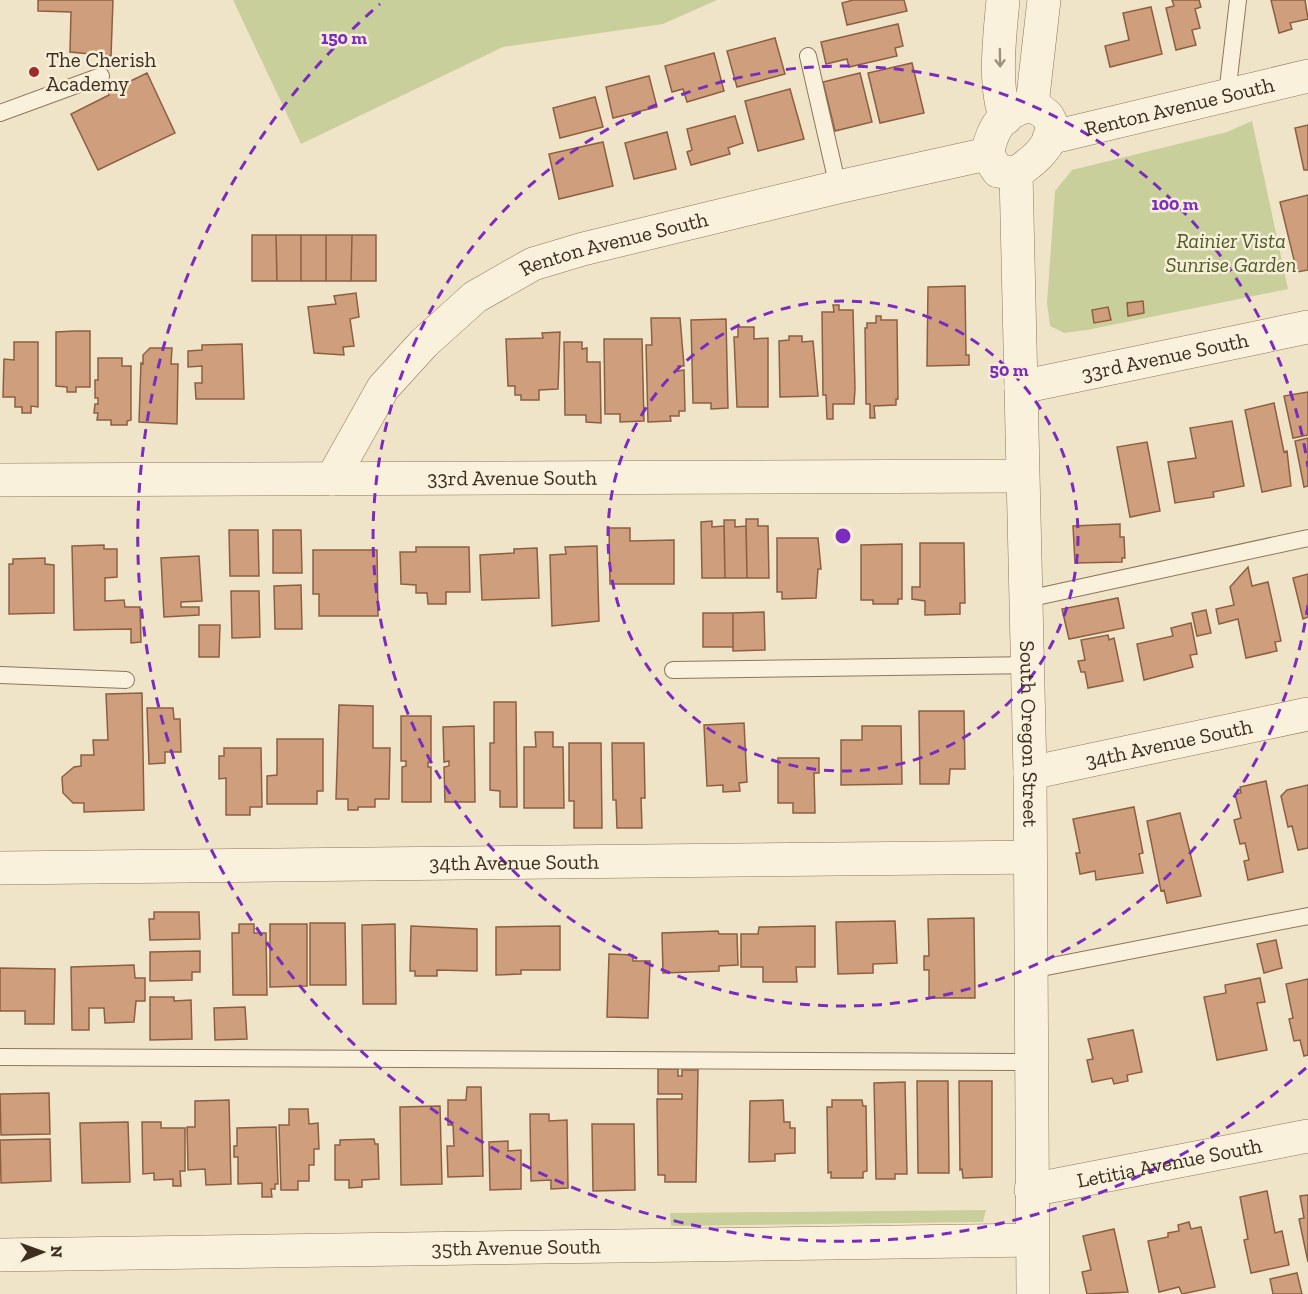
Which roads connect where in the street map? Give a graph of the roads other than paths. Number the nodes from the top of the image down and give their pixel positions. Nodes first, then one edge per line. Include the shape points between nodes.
1 (1003, 0) edge
2 (1044, 0) edge
3 (1238, 0) edge
4 (808, 56) dead end
5 (101, 76) dead end
6 (1308, 76) edge
7 (1227, 95) junction
8 (1019, 111) junction
9 (0, 113) edge
10 (1049, 138) junction
11 (987, 154) junction
12 (1016, 173) junction
13 (838, 187) junction
14 (1308, 327) edge
15 (1021, 387) junction
16 (1022, 476) junction
17 (332, 479) junction
18 (0, 480) edge
19 (1308, 538) edge
20 (1027, 599) junction
21 (1028, 665) junction
22 (673, 670) dead end
23 (0, 675) edge
24 (126, 680) dead end
25 (1308, 714) edge
26 (1030, 773) junction
27 (1030, 857) junction
28 (0, 868) edge
29 (1308, 916) edge
30 (1030, 970) junction
31 (0, 1057) edge
32 (1030, 1062) junction
33 (1308, 1136) edge
34 (1031, 1190) junction
35 (1032, 1240) junction
36 (0, 1255) edge
37 (1033, 1294) edge

1 -> 8 street via 1001,106
2 - 8 street
3 - 7 lane
4 - 13 lane
5 - 9 lane
6 - 7 street, Renton Avenue South
7 - 10 street, Renton Avenue South
8 - 10 street via 1048,117
8 - 11 street via 993,129
10 - 12 street via 1031,163
11 - 12 street via 998,171
11 - 13 street, Renton Avenue South
12 - 15 street, South Oregon Street
13 - 17 street, Renton Avenue South via 583,249 533,264 498,284 476,297 441,328 383,388
14 - 15 street, 33rd Avenue South
15 - 16 street, South Oregon Street
16 - 17 street, 33rd Avenue South
16 - 20 street, South Oregon Street
17 - 18 street, 33rd Avenue South
19 - 20 lane
20 - 21 street, South Oregon Street
21 - 22 lane
21 - 26 street, South Oregon Street
23 - 24 lane
25 - 26 street, 34th Avenue South
26 - 27 street, South Oregon Street
27 - 28 street, 34th Avenue South
27 - 30 street, South Oregon Street
29 - 30 lane
30 - 32 street, South Oregon Street
31 - 32 lane
32 - 34 street, South Oregon Street
33 - 34 street, Letitia Avenue South
34 - 35 street, South Oregon Street
35 - 36 street, 35th Avenue South
35 - 37 street, South Oregon Street

